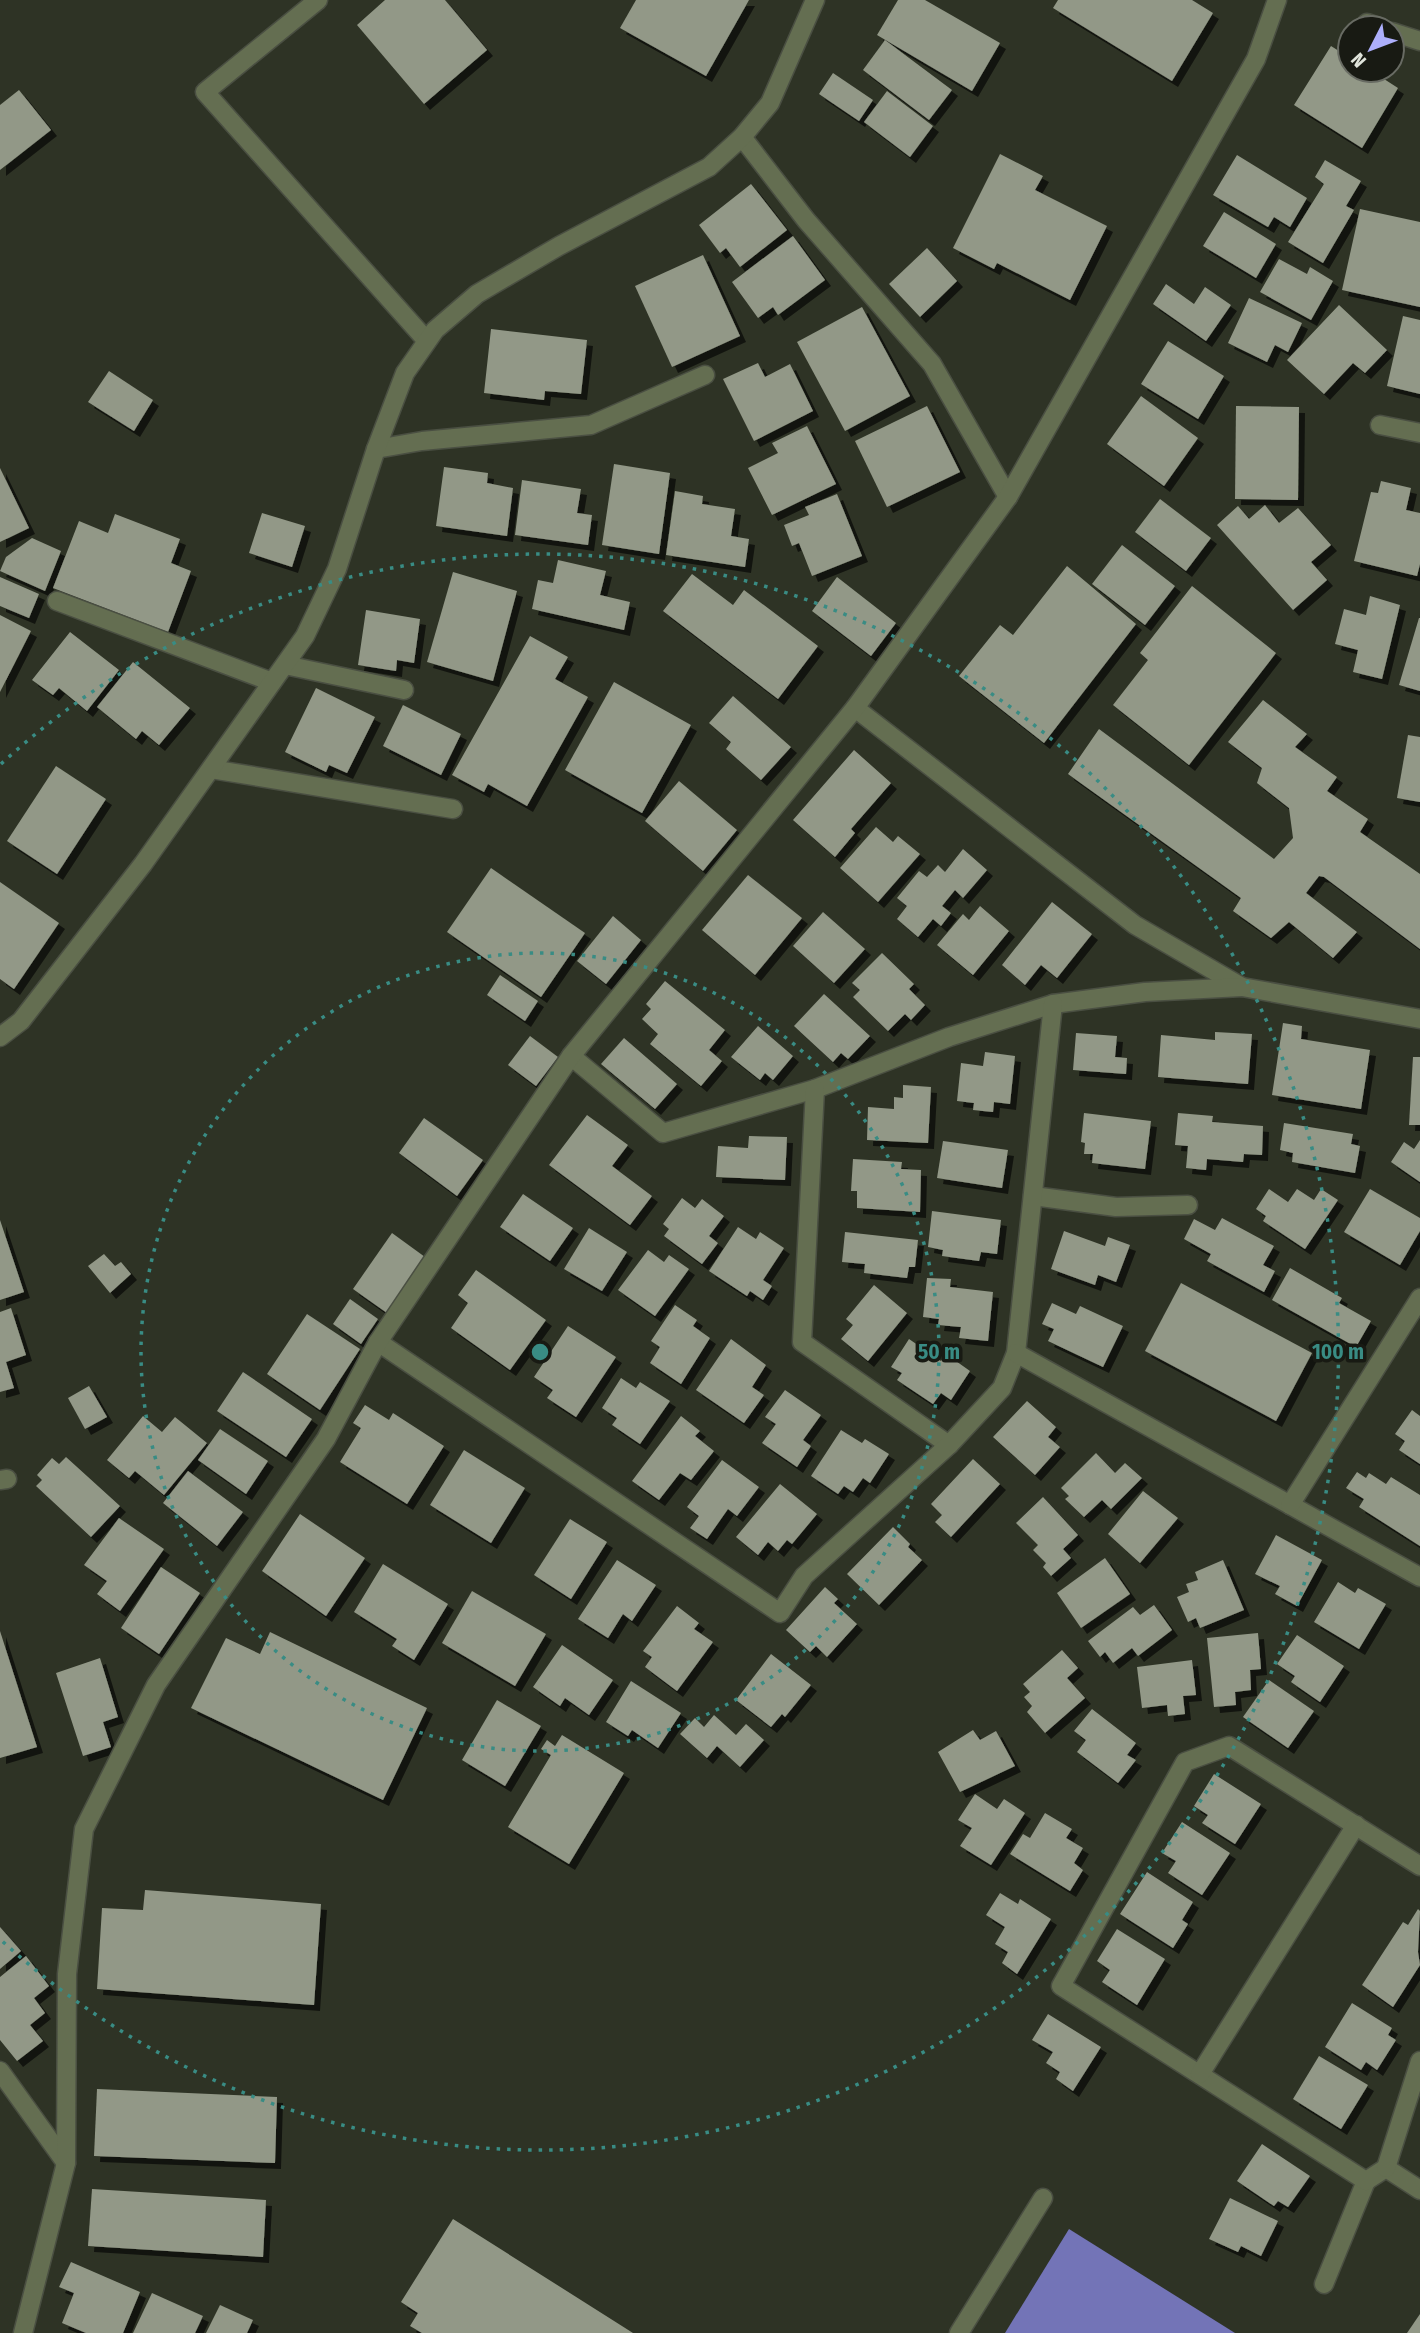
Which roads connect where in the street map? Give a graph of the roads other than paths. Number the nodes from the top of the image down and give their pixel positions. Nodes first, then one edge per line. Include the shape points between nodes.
1 (318, 0) edge
2 (815, 0) edge
3 (1277, 0) edge
4 (742, 137) junction
5 (427, 341) junction
6 (705, 375) dead end
7 (1380, 425) dead end
8 (1420, 433) edge
9 (376, 449) junction
10 (1008, 497) junction
11 (57, 601) dead end
12 (285, 665) junction
13 (272, 682) junction
14 (404, 690) dead end
15 (855, 708) junction
16 (211, 769) junction
17 (453, 809) dead end
18 (1242, 987) junction
19 (1053, 1004) junction
20 (1420, 1019) edge
21 (0, 1037) edge
22 (571, 1056) junction
23 (816, 1089) junction
24 (1033, 1196) junction
25 (1188, 1205) dead end
26 (1420, 1298) edge
27 (378, 1342) junction
28 (1016, 1353) junction
29 (949, 1445) junction
30 (1290, 1506) junction
31 (1420, 1577) edge
32 (1356, 1825) junction
33 (1420, 1866) edge
34 (1420, 2061) edge
35 (0, 2071) edge
36 (1200, 2074) junction
37 (66, 2163) junction
38 (1386, 2168) junction
39 (1366, 2181) junction
40 (1420, 2190) edge
41 (1044, 2198) dead end
42 (1324, 2284) dead end
43 (23, 2333) edge
44 (959, 2333) edge

1 - 5 street via 205,92
2 - 4 street via 770,103
3 - 10 street via 1256,59
4 - 5 street via 709,167 477,294
4 - 10 street via 806,220 932,364
5 - 9 street via 405,373
6 - 9 street via 592,425
7 - 8 street
9 - 12 street via 337,569 305,636
10 - 15 street
11 - 13 street
12 - 13 street
12 - 14 street
13 - 16 street
15 - 18 street via 1135,925
15 - 22 street
16 - 17 street
16 - 21 street via 21,1021
18 - 19 street via 1145,992
18 - 20 street
19 - 23 street via 949,1037
19 - 24 street
22 - 23 street via 663,1133
22 - 27 street
23 - 29 street via 802,1342
24 - 25 street via 1116,1206
24 - 28 street
26 - 30 street
27 - 29 street via 780,1613 804,1576
27 - 37 street via 326,1439 156,1685 84,1829 67,1974
28 - 29 street via 1002,1388
28 - 30 street
30 - 31 street
32 - 33 street
32 - 36 street
32 - 36 street via 1230,1746 1185,1762 1060,1986
34 - 38 street
35 - 37 street
36 - 39 street
37 - 43 street
38 - 39 street
38 - 40 street
39 - 42 street
41 - 44 street

